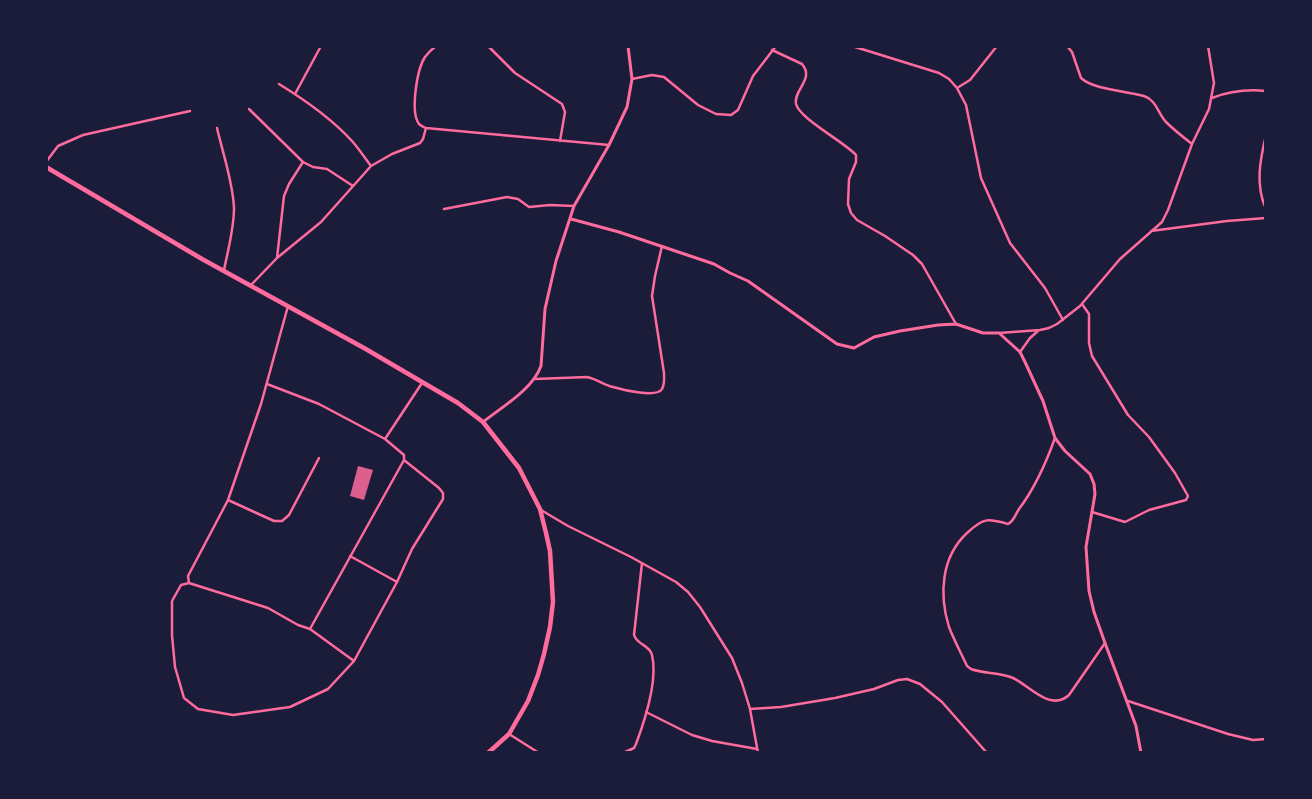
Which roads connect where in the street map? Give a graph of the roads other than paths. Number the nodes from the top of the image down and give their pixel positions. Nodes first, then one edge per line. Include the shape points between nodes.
1 (321, 46) edge
2 (436, 46) edge
3 (488, 46) edge
4 (628, 46) edge
5 (776, 46) edge
6 (852, 46) edge
7 (997, 46) edge
8 (1067, 46) edge
9 (1208, 46) edge
10 (772, 50) junction
11 (632, 79) junction
12 (279, 84) dead end
13 (957, 88) junction
14 (1266, 91) edge
15 (295, 94) junction
16 (1212, 98) junction
17 (249, 109) dead end
18 (190, 111) dead end
19 (217, 128) dead end
20 (426, 128) junction
21 (1266, 135) edge
22 (560, 141) junction
23 (1192, 144) junction
24 (608, 146) junction
25 (46, 162) edge
26 (303, 162) junction
27 (371, 166) junction
28 (46, 167) edge
29 (353, 186) junction
30 (574, 206) junction
31 (444, 209) dead end
32 (1266, 209) edge
33 (1266, 218) edge
34 (571, 219) junction
35 (1151, 232) junction
36 (662, 246) junction
37 (277, 258) junction
38 (224, 270) junction
39 (251, 285) junction
40 (1082, 304) junction
41 (288, 306) junction
42 (1063, 320) junction
43 (956, 324) junction
44 (1040, 330) junction
45 (999, 333) junction
46 (1020, 352) junction
47 (535, 379) junction
48 (423, 382) junction
49 (266, 384) junction
50 (482, 422) junction
51 (1055, 438) junction
52 (385, 439) junction
53 (319, 458) dead end
54 (404, 460) junction
55 (228, 500) junction
56 (540, 509) junction
57 (1092, 512) junction
58 (350, 556) junction
59 (642, 563) junction
60 (397, 582) junction
61 (189, 583) junction
62 (310, 629) junction
63 (1105, 643) junction
64 (354, 661) junction
65 (1128, 701) junction
66 (750, 709) junction
67 (646, 712) junction
68 (509, 734) junction
69 (1266, 739) edge
70 (757, 751) edge
71 (488, 753) edge
72 (540, 753) edge
73 (623, 753) edge
74 (987, 753) edge
75 (1141, 753) edge

1 - 15 street
2 - 20 street via 424,58 415,98 418,121
3 - 22 street via 515,73 562,104 565,112
4 - 11 street
5 - 10 street
6 - 13 street via 939,73
7 - 13 street via 970,80
8 - 23 street via 1081,78 1145,96 1153,101 1164,120
9 - 16 street via 1214,83
10 - 11 street via 753,76 738,110 731,115 716,114 698,105 664,77 652,75
10 - 43 street via 802,64 804,68 806,76 796,100 802,114 856,155 849,179 848,204 852,213 857,220 886,236 922,264
11 - 24 street via 623,116
12 - 15 street
13 - 42 street via 966,105 981,178 1010,243 1045,288
14 - 16 street via 1240,90
15 - 27 street via 338,127
16 - 23 street
17 - 26 street
18 - 25 street via 83,135 58,146
19 - 38 street via 234,208
20 - 22 street
20 - 27 street via 420,143
21 - 32 street via 1259,167
22 - 24 street
23 - 35 street via 1168,210 1162,222
24 - 30 street
26 - 29 street via 327,169
26 - 37 street via 284,196
27 - 29 street
28 - 38 highway
29 - 37 street via 321,222
30 - 31 street via 529,207 518,199 507,197
30 - 34 street
33 - 35 street
34 - 36 street
34 - 47 street via 556,261 545,309 541,366
35 - 40 street via 1120,259
36 - 43 street via 714,264 748,281 837,344 846,347 854,348 874,337 900,331
36 - 47 street via 652,296 664,373 664,386 660,391 627,390 587,377
37 - 39 street
38 - 39 highway
39 - 41 highway
40 - 42 street
40 - 57 street via 1089,314 1092,356 1128,415 1149,437 1188,496 1186,500 1149,510 1125,522
41 - 48 highway
41 - 49 street
42 - 44 street
43 - 45 street via 983,333
44 - 45 street
44 - 46 street
45 - 46 street
46 - 51 street via 1043,401
47 - 50 street
48 - 50 highway
48 - 52 street
49 - 52 street via 319,404
49 - 55 street
50 - 56 highway via 519,468
51 - 57 street via 1090,474 1095,489
51 - 63 street via 1013,522 1008,524 990,519 976,524 961,538 950,556 943,586 949,627 971,669 1014,678 1039,696 1058,701 1069,695
52 - 54 street via 404,455
53 - 55 street via 289,515 282,521 274,521
54 - 58 street
54 - 60 street via 439,488 443,499
55 - 61 street via 188,576
56 - 59 street
56 - 68 highway via 552,573 550,627 538,675
57 - 63 street via 1086,547 1089,592
58 - 60 street
58 - 62 street
59 - 66 street via 676,582 700,607 732,658
59 - 67 street via 634,635 648,648 652,657 652,683
60 - 64 street
61 - 62 street via 268,608
61 - 64 street via 181,585 172,602 172,635 175,667 184,698 198,709 233,715 290,707 328,688
62 - 64 street
63 - 65 street
65 - 69 street via 1228,734 1254,740
65 - 75 street
66 - 70 street
66 - 74 street via 835,698 907,680 920,684 942,702
67 - 70 street via 692,735
67 - 73 street via 634,748
68 - 71 highway
68 - 72 street

